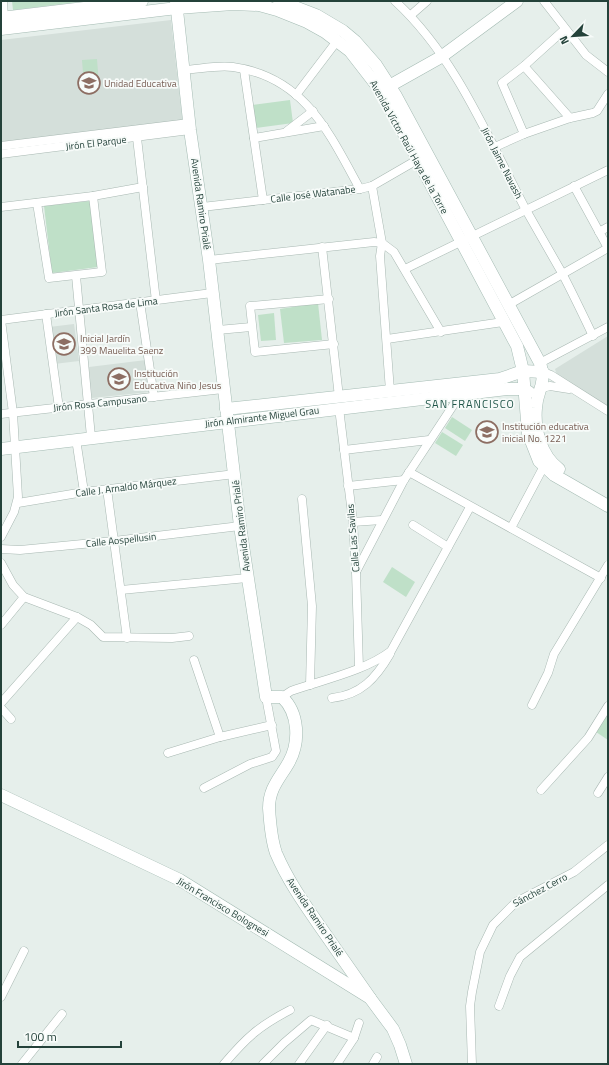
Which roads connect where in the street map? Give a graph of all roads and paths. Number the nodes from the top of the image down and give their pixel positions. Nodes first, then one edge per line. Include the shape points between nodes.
1 (3, 1) edge
2 (142, 1) edge
3 (279, 1) edge
4 (395, 1) edge
5 (427, 1) edge
6 (518, 1) edge
7 (544, 1) edge
8 (114, 3) edge
9 (177, 5) edge
10 (296, 8) edge
11 (411, 15) junction
12 (2, 21) edge
13 (565, 29) junction
14 (337, 41) junction
15 (441, 57) junction
16 (524, 66) junction
17 (184, 70) junction
18 (244, 70) junction
19 (608, 72) edge
20 (385, 88) junction
21 (608, 94) edge
22 (296, 95) junction
23 (314, 111) junction
24 (570, 118) junction
25 (190, 126) junction
26 (324, 126) junction
27 (284, 132) junction
28 (524, 134) junction
29 (137, 138) junction
30 (254, 138) junction
31 (1, 146) edge
32 (495, 147) junction
33 (1, 154) edge
34 (417, 160) junction
35 (608, 170) edge
36 (372, 186) junction
37 (574, 186) junction
38 (143, 187) junction
39 (360, 188) junction
40 (92, 196) junction
41 (263, 200) junction
42 (37, 203) junction
43 (1, 206) edge
44 (202, 207) junction
45 (526, 210) junction
46 (608, 227) edge
47 (599, 232) junction
48 (473, 236) junction
49 (460, 241) junction
50 (382, 243) junction
51 (322, 248) junction
52 (608, 248) edge
53 (209, 260) junction
54 (405, 269) junction
55 (563, 275) junction
56 (76, 276) junction
57 (212, 293) junction
58 (329, 299) junction
59 (156, 301) junction
60 (140, 302) junction
61 (508, 305) junction
62 (80, 310) junction
63 (46, 314) junction
64 (1, 320) edge
65 (503, 322) junction
66 (251, 327) junction
67 (608, 327) edge
68 (218, 330) junction
69 (441, 332) junction
70 (593, 336) junction
71 (387, 339) junction
72 (334, 344) junction
73 (541, 367) junction
74 (523, 371) junction
75 (542, 388) junction
76 (223, 389) junction
77 (523, 389) junction
78 (574, 390) junction
79 (390, 391) junction
80 (460, 395) junction
81 (154, 397) junction
82 (339, 403) junction
83 (87, 406) junction
84 (59, 408) junction
85 (608, 411) edge
86 (13, 413) junction
87 (1, 414) edge
88 (227, 415) junction
89 (91, 438) junction
90 (76, 439) junction
91 (429, 440) junction
92 (15, 447) junction
93 (1, 449) edge
94 (344, 450) junction
95 (544, 466) junction
96 (409, 472) junction
97 (235, 474) junction
98 (404, 480) junction
99 (348, 486) junction
100 (107, 489) junction
101 (84, 492) junction
102 (608, 498) edge
103 (302, 499) dead end
104 (18, 503) junction
105 (608, 506) edge
106 (470, 507) junction
107 (382, 520) junction
108 (353, 522) junction
109 (413, 525) dead end
110 (240, 526) junction
111 (511, 528) junction
112 (1, 537) edge
113 (114, 541) junction
114 (448, 547) junction
115 (1, 549) edge
116 (1, 563) edge
117 (608, 565) edge
118 (356, 572) junction
119 (247, 578) junction
120 (601, 578) junction
121 (121, 590) junction
122 (24, 597) junction
123 (78, 617) junction
124 (1, 625) edge
125 (189, 636) dead end
126 (127, 638) junction
127 (391, 651) junction
128 (194, 660) dead end
129 (359, 668) junction
130 (310, 685) junction
131 (266, 697) junction
132 (282, 697) junction
133 (332, 698) dead end
134 (1, 703) edge
135 (532, 706) dead end
136 (608, 706) edge
137 (1, 708) edge
138 (11, 719) dead end
139 (272, 725) junction
140 (220, 737) junction
141 (168, 753) dead end
142 (608, 777) edge
143 (204, 788) dead end
144 (541, 790) dead end
145 (598, 793) dead end
146 (1, 795) edge
147 (608, 845) edge
148 (608, 885) edge
149 (24, 951) dead end
150 (1, 997) edge
151 (370, 998) junction
152 (499, 1006) dead end
153 (290, 1010) dead end
154 (62, 1014) dead end
155 (359, 1023) dead end
156 (327, 1025) junction
157 (354, 1038) junction
158 (228, 1063) edge
159 (22, 1064) edge
160 (263, 1064) edge
161 (299, 1064) edge
162 (337, 1064) edge
163 (406, 1064) edge
164 (472, 1064) edge

1 - 12 street
2 - 8 street
3 - 10 street, Avenida Víctor Raúl Haya de la Torre
4 - 11 street, Jirón Jaime Navash
5 - 11 street
6 - 15 street
7 - 13 street
8 - 12 street
9 - 10 street, Avenida Víctor Raúl Haya de la Torre via 245,4
9 - 12 street, Avenida Víctor Raúl Haya de la Torre
9 - 17 street, Avenida Ramiro Prialé
10 - 14 street, Avenida Víctor Raúl Haya de la Torre
10 - 20 street, Avenida Víctor Raúl Haya de la Torre via 328,22 355,41 376,65
11 - 15 street, Jirón Jaime Navash
13 - 16 street
13 - 19 street via 586,55
14 - 20 street, Avenida Víctor Raúl Haya de la Torre
14 - 22 street
15 - 20 street
15 - 32 street, Jirón Jaime Navash via 473,106
16 - 24 street
16 - 28 street via 502,83
17 - 18 street via 222,67
17 - 25 street, Avenida Ramiro Prialé
18 - 22 street via 273,80
18 - 30 street
20 - 34 street, Avenida Víctor Raúl Haya de la Torre
20 - 48 street, Avenida Víctor Raúl Haya de la Torre
21 - 24 street via 597,111 586,116
22 - 23 street
23 - 26 street
23 - 27 street
24 - 28 street
25 - 29 street, Jirón El Parque
25 - 31 street, Jirón El Parque
25 - 44 street, Avenida Ramiro Prialé
26 - 27 street
26 - 39 street
27 - 30 street
28 - 32 street
29 - 33 street, Jirón El Parque
29 - 38 street
30 - 41 street
32 - 45 street, Jirón Jaime Navash
34 - 36 street, Calle José Watanabe
34 - 49 street, Avenida Víctor Raúl Haya de la Torre
35 - 37 street
36 - 39 street, Calle José Watanabe
36 - 50 street
37 - 45 street
37 - 47 street
38 - 40 street
38 - 59 street
39 - 41 street, Calle José Watanabe
40 - 42 street
40 - 56 street via 102,272
41 - 44 street, Calle José Watanabe
42 - 43 street
42 - 56 street via 49,278
44 - 53 street, Avenida Ramiro Prialé
45 - 48 street
45 - 55 street, Jirón Jaime Navash
46 - 47 street
47 - 52 street
48 - 49 street
48 - 61 street, Avenida Víctor Raúl Haya de la Torre
49 - 54 street
49 - 65 street, Avenida Víctor Raúl Haya de la Torre
50 - 51 street
50 - 54 street via 394,252
50 - 71 street via 380,256
51 - 53 street
51 - 58 street, Calle Las Savilas
52 - 55 street
53 - 57 street, Avenida Ramiro Prialé
54 - 69 street
55 - 61 street
55 - 70 street, Jirón Jaime Navash
56 - 62 street
57 - 59 street, Jirón Santa Rosa de Lima
57 - 68 street, Avenida Ramiro Prialé
58 - 66 street via 250,306
58 - 72 street, Calle Las Savilas
59 - 60 street, Jirón Santa Rosa de Lima
60 - 62 street, Jirón Santa Rosa de Lima
60 - 81 street
61 - 73 street, Avenida Víctor Raúl Haya de la Torre
62 - 63 street, Jirón Santa Rosa de Lima
62 - 83 street
63 - 64 street, Jirón Santa Rosa de Lima
63 - 84 street
64 - 86 street
65 - 69 street
65 - 74 street, Avenida Víctor Raúl Haya de la Torre via 520,353
66 - 68 street
66 - 72 street via 255,352
67 - 70 street
68 - 76 street, Avenida Ramiro Prialé
69 - 71 street
70 - 73 street
71 - 79 street
72 - 82 street, Calle Las Savilas
73 - 74 street
73 - 75 street
73 - 78 street
74 - 77 street, Avenida Víctor Raúl Haya de la Torre
74 - 79 street, Jirón Almirante Miguel Grau via 500,379
75 - 77 street, Jirón Almirante Miguel Grau via 532,392
75 - 78 street via 550,386
75 - 102 street via 536,415 544,453 564,473
76 - 81 street, Jirón Rosa Campusano
76 - 88 street, Avenida Ramiro Prialé
77 - 80 street, Jirón Almirante Miguel Grau via 510,388
77 - 95 street, Avenida Víctor Raúl Haya de la Torre via 528,434 534,452
78 - 85 street
79 - 82 street, Jirón Almirante Miguel Grau
80 - 82 street, Jirón Almirante Miguel Grau
80 - 91 street
81 - 83 street, Jirón Rosa Campusano
82 - 88 street, Jirón Almirante Miguel Grau
82 - 94 street, Calle Las Savilas
83 - 84 street, Jirón Rosa Campusano
83 - 89 street
84 - 86 street, Jirón Rosa Campusano
86 - 87 street, Jirón Rosa Campusano
86 - 92 street
88 - 89 street, Jirón Almirante Miguel Grau
88 - 97 street, Avenida Ramiro Prialé
89 - 90 street, Jirón Almirante Miguel Grau
90 - 92 street, Jirón Almirante Miguel Grau
90 - 101 street
91 - 94 street
91 - 96 street
92 - 93 street, Jirón Almirante Miguel Grau
92 - 104 street
94 - 99 street, Calle Las Savilas
95 - 105 street, Avenida Víctor Raúl Haya de la Torre via 554,475
95 - 111 street
96 - 98 street
96 - 106 street
97 - 100 street, Calle J. Arnaldo Márquez
97 - 110 street, Avenida Ramiro Prialé
98 - 99 street
98 - 107 street
99 - 108 street, Calle Las Savilas
100 - 101 street, Calle J. Arnaldo Márquez
100 - 113 street
101 - 104 street, Calle J. Arnaldo Márquez
103 - 130 street via 312,606
104 - 112 street
106 - 111 street
106 - 114 street
107 - 108 street
107 - 118 street
108 - 118 street, Calle Las Savilas
109 - 114 street
110 - 113 street, Calle Aospellusin
110 - 119 street, Avenida Ramiro Prialé
111 - 120 street
113 - 115 street, Calle Aospellusin via 20,550
113 - 121 street
114 - 127 street
116 - 122 street via 13,585
117 - 120 street
118 - 129 street, Calle Las Savilas
119 - 121 street
119 - 131 street, Avenida Ramiro Prialé
120 - 135 street via 554,654
121 - 126 street
122 - 123 street
122 - 124 street
123 - 126 street via 91,625 103,638
123 - 134 street
125 - 126 street
127 - 129 street
127 - 133 street via 379,672 366,686 350,695
128 - 140 street
129 - 130 street
130 - 132 street
131 - 132 street
131 - 139 street
132 - 151 street, Avenida Ramiro Prialé via 295,717 296,734 289,761 270,794 270,823 274,846 298,895
136 - 144 street via 588,738
137 - 138 street
139 - 140 street
139 - 143 street via 276,751 272,757 250,764
140 - 141 street
142 - 145 street
146 - 151 street, Jirón Francisco Bolognesi via 180,880
147 - 164 street, Sánchez Cerro via 574,872 516,902 493,925 480,952 472,992
148 - 152 street via 523,954 513,970
149 - 150 street
151 - 163 street, Jirón Francisco Bolognesi via 393,1029
153 - 158 street via 262,1024 236,1048
154 - 159 street
155 - 157 street
156 - 157 street
156 - 160 street via 311,1020
156 - 161 street
157 - 162 street

